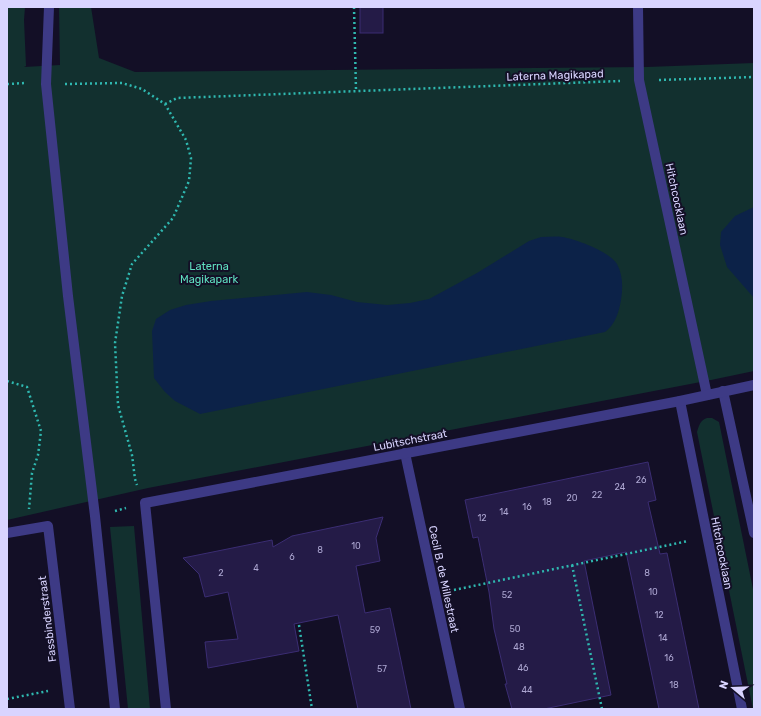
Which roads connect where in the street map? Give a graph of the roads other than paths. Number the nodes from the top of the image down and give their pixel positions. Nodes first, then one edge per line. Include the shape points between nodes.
1 (49, 7) edge
2 (638, 7) edge
3 (754, 385) edge
4 (723, 392) junction
5 (707, 395) junction
6 (680, 401) junction
7 (405, 454) junction
8 (7, 533) edge
9 (754, 533) edge
10 (70, 709) edge
11 (115, 709) edge
12 (166, 709) edge
13 (460, 709) edge
14 (742, 709) edge

1 - 11 street via 46,84
2 - 5 street, Hitchcocklaan via 639,80
3 - 4 street
4 - 5 street
4 - 9 street
5 - 6 street, Lubitschstraat
6 - 7 street, Lubitschstraat
6 - 14 street, Hitchcocklaan
7 - 12 street, Lubitschstraat via 145,503
7 - 13 street, Cecil B. de Millestraat
8 - 10 street, Fassbinderstraat via 48,526

